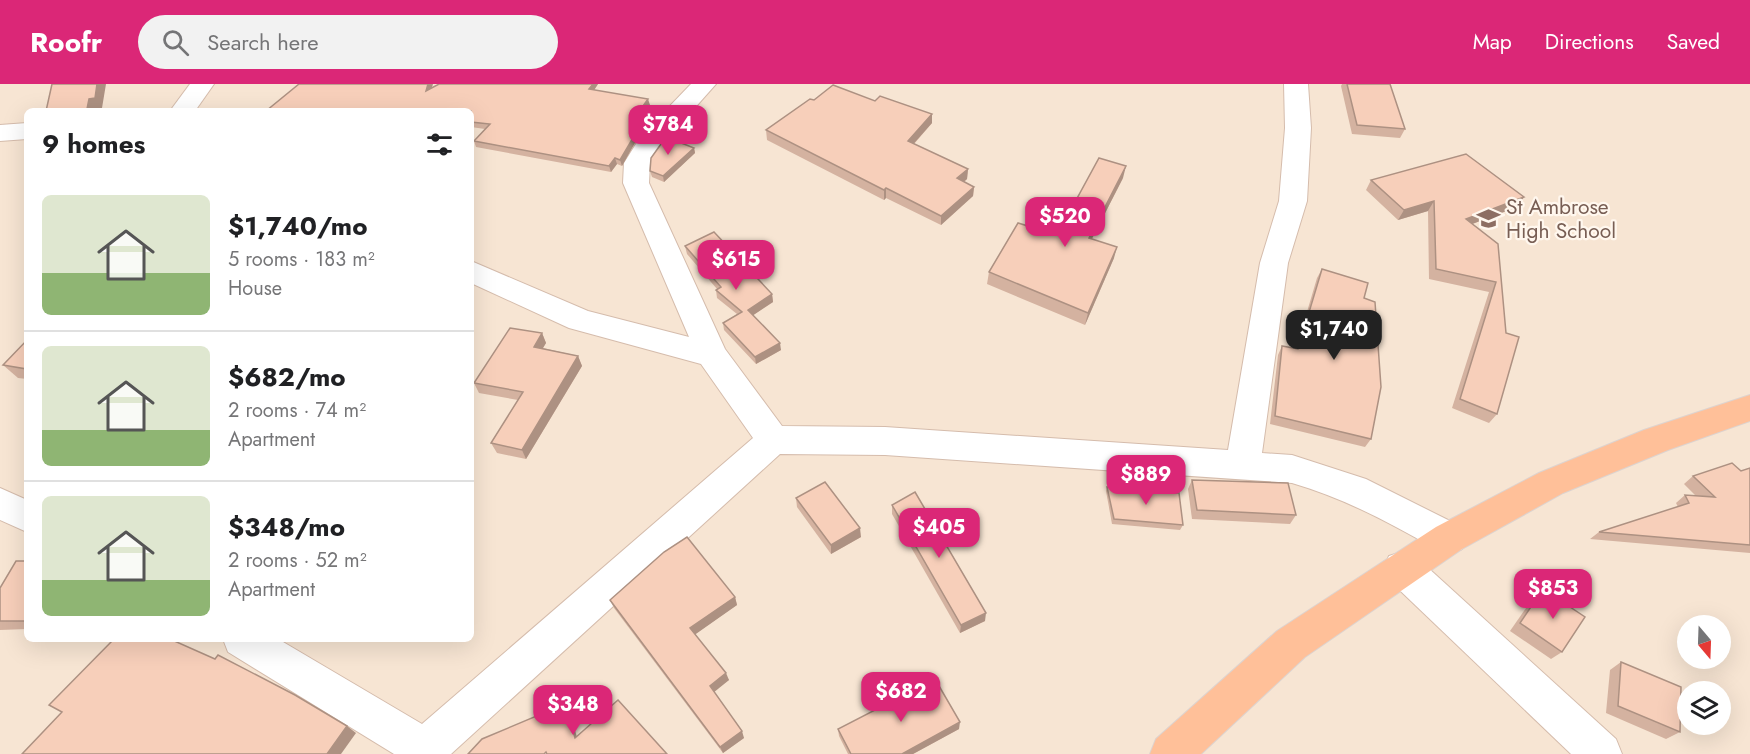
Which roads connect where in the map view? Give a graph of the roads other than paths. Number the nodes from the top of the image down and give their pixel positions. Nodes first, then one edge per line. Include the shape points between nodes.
1 (202, 84) edge
2 (704, 84) edge
3 (1292, 87) edge
4 (184, 108) edge
5 (24, 131) edge
6 (0, 133) edge
7 (474, 272) edge
8 (712, 355) junction
9 (1750, 408) edge
10 (773, 440) junction
11 (1243, 465) junction
12 (0, 503) edge
13 (24, 515) edge
14 (1449, 538) junction
15 (1402, 568) junction
16 (247, 642) edge
17 (422, 752) edge
18 (1171, 754) edge
19 (1601, 754) edge

1 - 4 street
2 - 8 street via 650,142 637,163 636,183
3 - 11 street via 1298,128 1293,201 1274,263
5 - 6 street
7 - 8 street via 580,320
8 - 10 street
9 - 14 highway via 1656,440 1551,483
10 - 11 street via 885,441
10 - 17 street
11 - 14 street via 1292,468 1331,479 1376,497
12 - 13 street
14 - 15 highway
15 - 18 highway via 1292,644
15 - 19 street
16 - 17 street via 330,690

